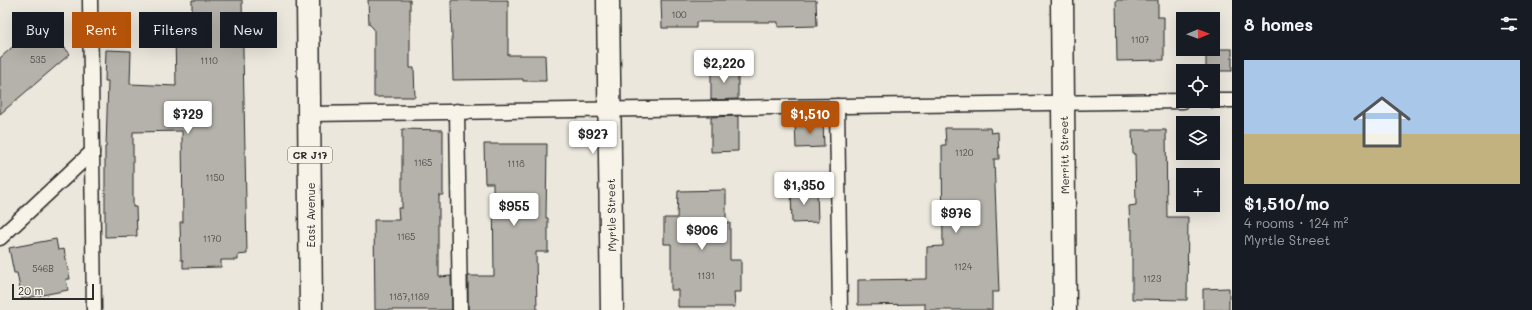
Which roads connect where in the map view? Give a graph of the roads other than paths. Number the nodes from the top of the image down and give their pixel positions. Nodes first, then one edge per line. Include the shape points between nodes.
1 (90, 0) edge
2 (308, 0) edge
3 (608, 0) edge
4 (1062, 0) edge
5 (1176, 100) edge
6 (1220, 100) edge
7 (1232, 100) edge
8 (1063, 102) junction
9 (838, 106) junction
10 (610, 109) junction
11 (457, 111) junction
12 (309, 114) junction
13 (92, 152) junction
14 (0, 238) edge
15 (94, 310) edge
16 (311, 310) edge
17 (460, 310) edge
18 (612, 310) edge
19 (840, 310) edge
20 (1065, 310) edge

1 - 13 lane
2 - 12 street, East Avenue / CR J17
3 - 10 street, Myrtle Street
4 - 8 street, Merritt Street
5 - 8 lane
6 - 7 lane
8 - 9 lane
8 - 20 street, Merritt Street
9 - 10 lane
9 - 19 lane
10 - 11 lane
10 - 18 street, Myrtle Street
11 - 12 lane
11 - 17 lane
12 - 16 street, East Avenue / CR J17
13 - 14 lane
13 - 15 lane

